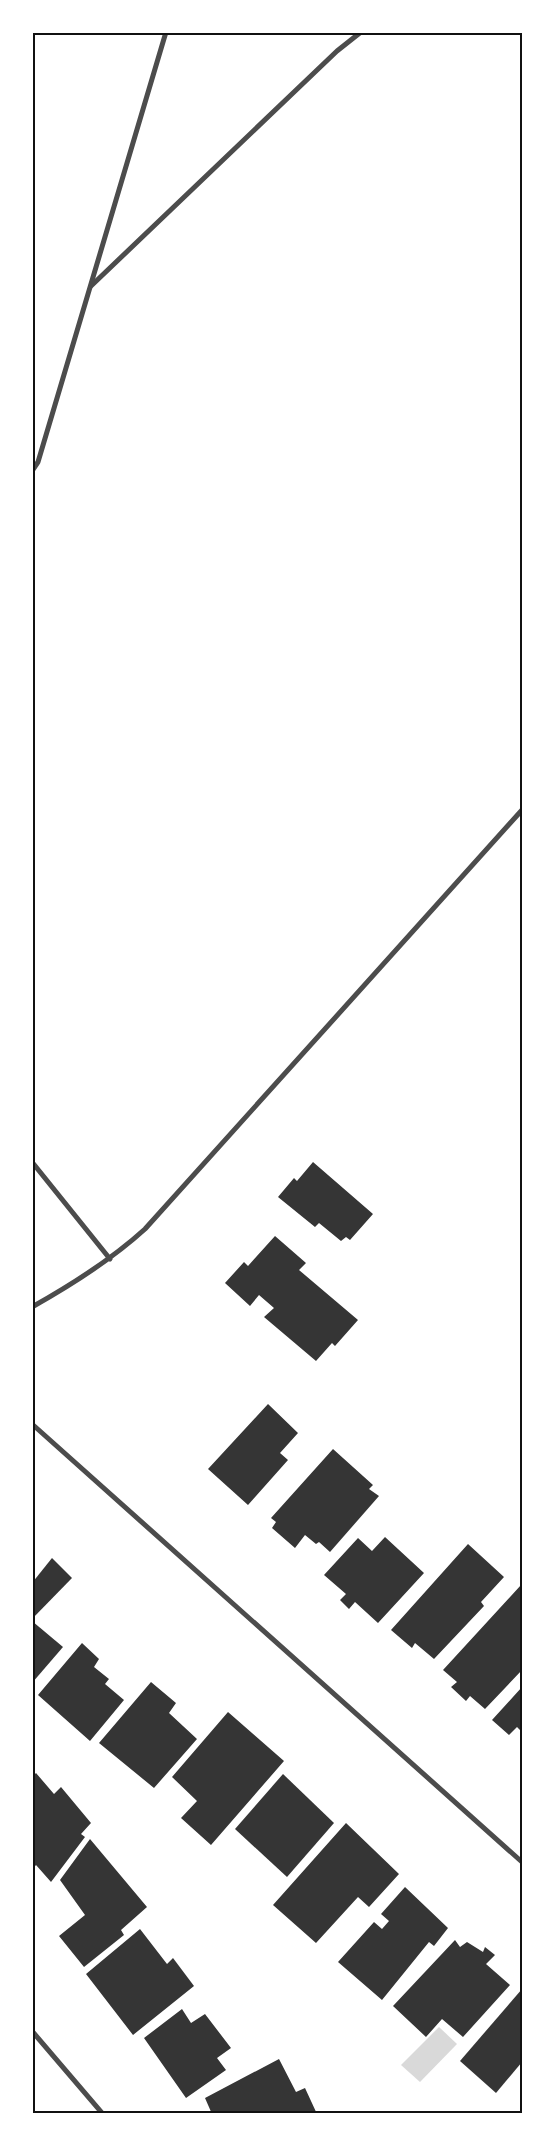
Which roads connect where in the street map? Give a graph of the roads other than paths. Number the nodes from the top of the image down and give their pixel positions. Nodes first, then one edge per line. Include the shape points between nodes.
1 (166, 32) edge
2 (361, 32) edge
3 (91, 286) junction
4 (32, 472) edge
5 (522, 810) edge
6 (32, 1162) edge
7 (110, 1259) junction
8 (32, 1307) edge
9 (32, 1424) edge
10 (522, 1862) edge
11 (32, 2031) edge
12 (103, 2114) edge

1 - 3 street
2 - 3 street
3 - 4 street via 38,462
5 - 7 street via 145,1229
6 - 7 street
7 - 8 street
9 - 10 street
11 - 12 street

